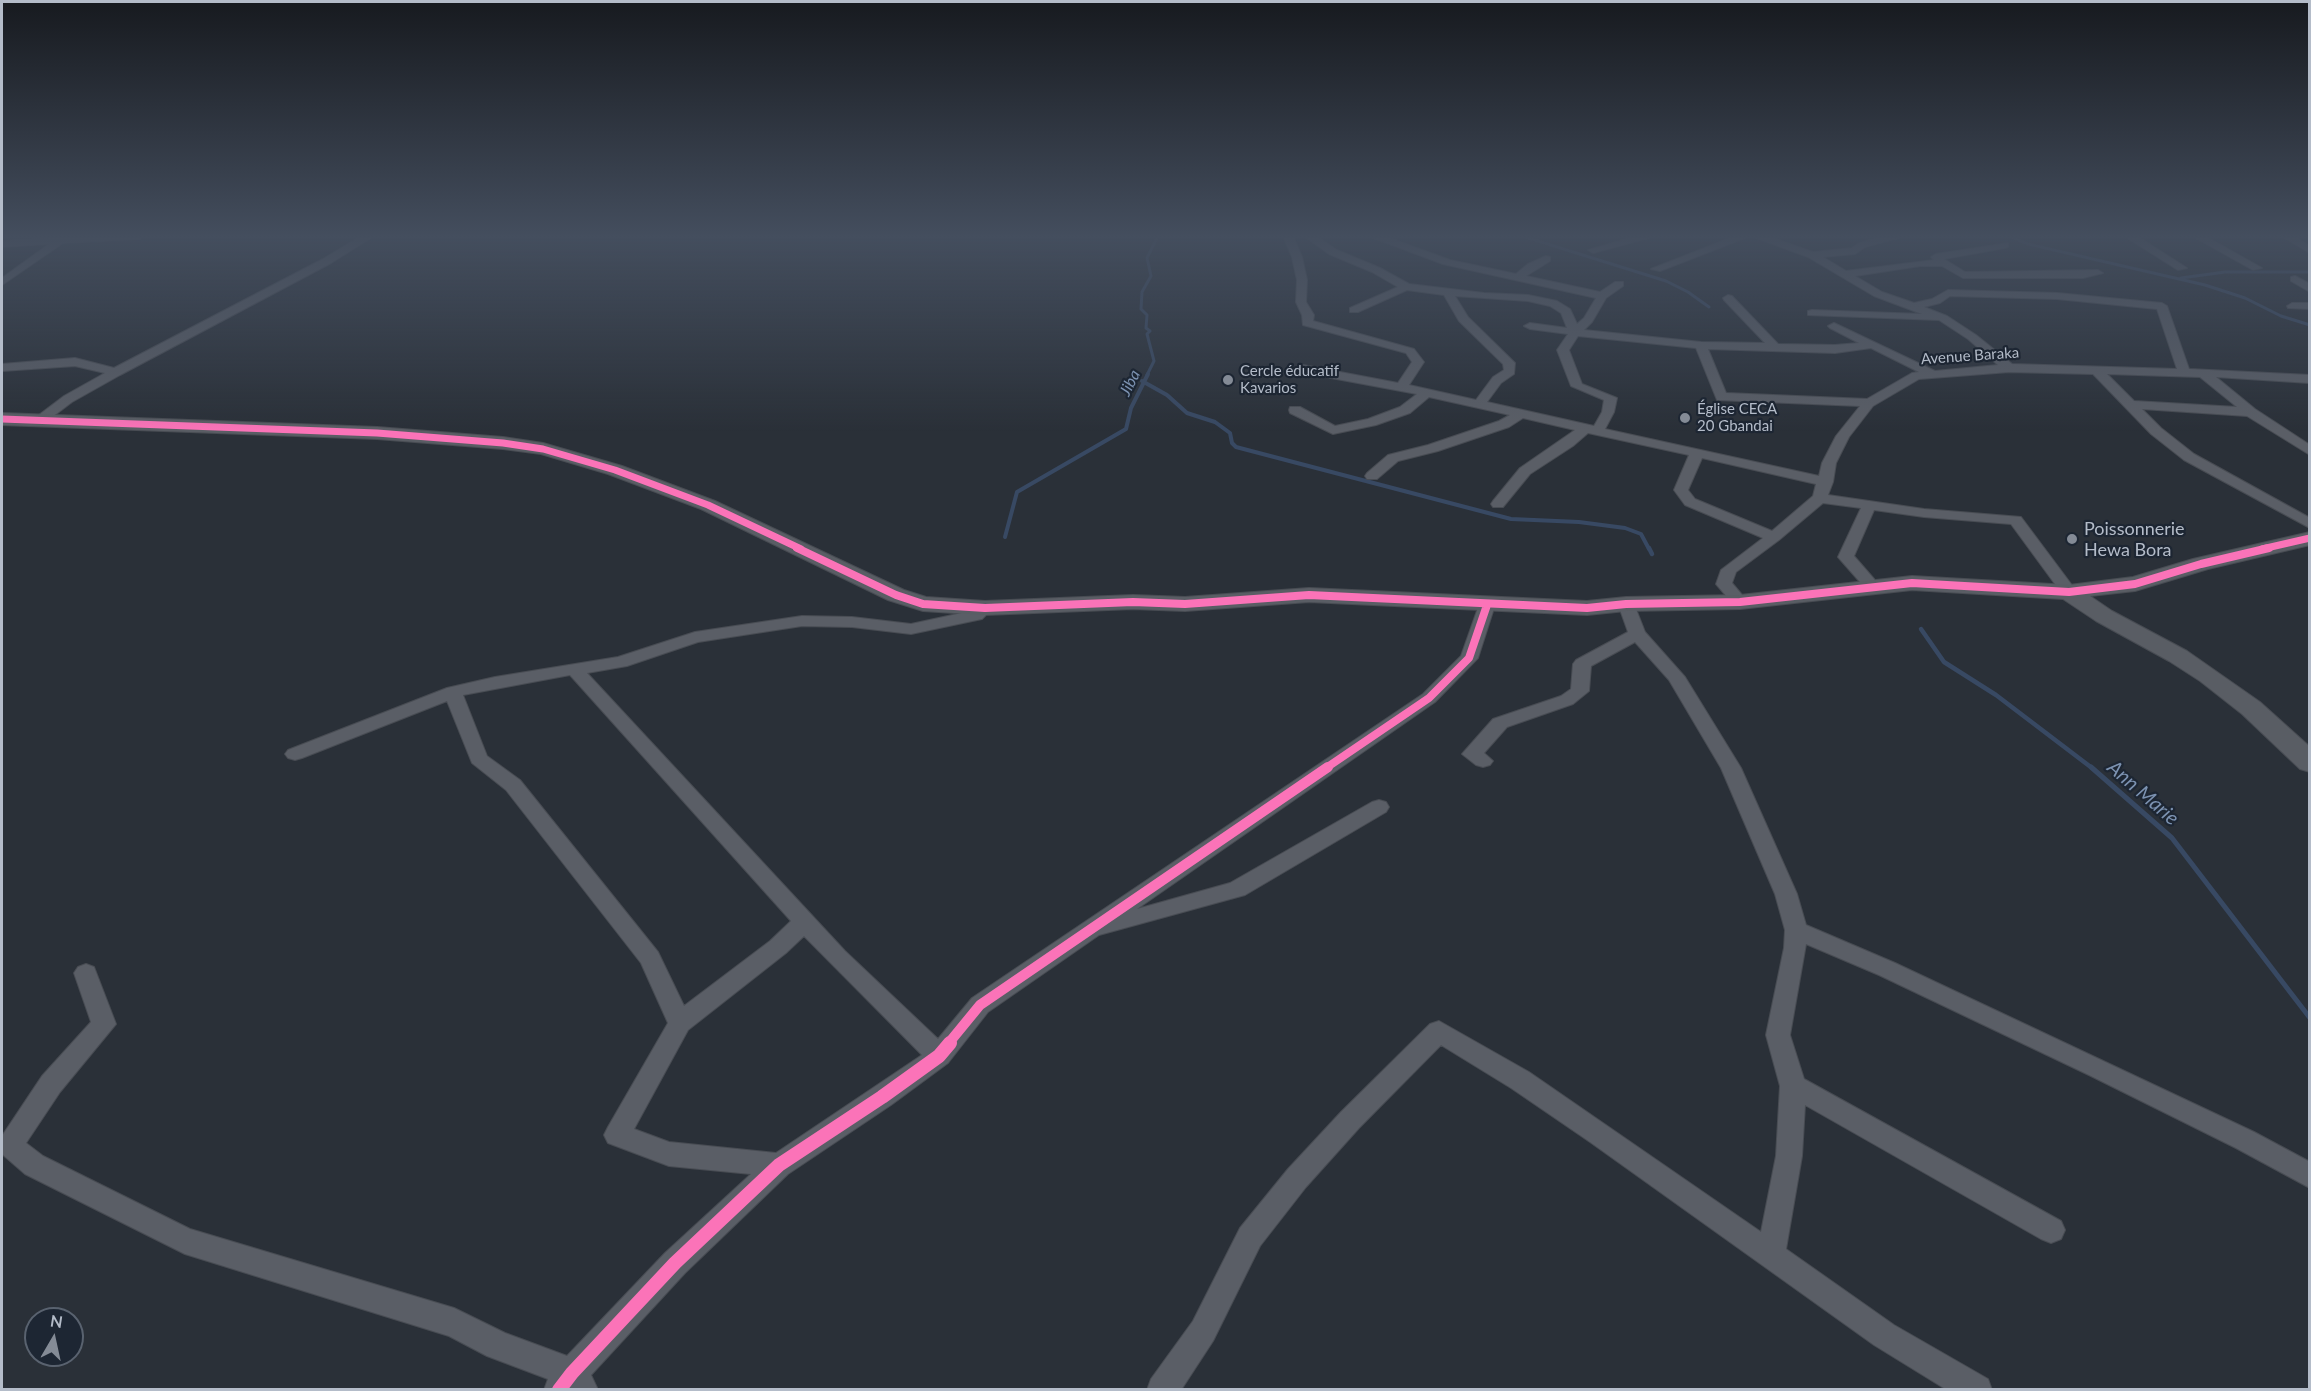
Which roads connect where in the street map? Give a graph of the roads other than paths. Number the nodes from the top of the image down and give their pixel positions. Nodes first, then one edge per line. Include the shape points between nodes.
1 (251, 301) edge
2 (1301, 301) edge
3 (1375, 301) edge
4 (1453, 301) edge
5 (1543, 301) edge
6 (1599, 301) edge
7 (1731, 301) edge
8 (1900, 301) edge
9 (1936, 301) edge
10 (2109, 301) edge
11 (1917, 306) junction
12 (2292, 306) dead end
13 (2310, 306) edge
14 (1354, 310) dead end
15 (1812, 313) dead end
16 (1943, 318) junction
17 (1834, 326) dead end
18 (1530, 327) dead end
19 (1575, 332) junction
20 (1701, 345) junction
21 (1871, 345) junction
22 (1775, 347) junction
23 (2, 368) edge
24 (2009, 368) junction
25 (1303, 369) dead end
26 (2096, 370) junction
27 (116, 372) junction
28 (2184, 372) junction
29 (1930, 373) junction
30 (2203, 373) junction
31 (2310, 379) edge
32 (1401, 387) junction
33 (1426, 393) junction
34 (1869, 403) junction
35 (1479, 405) junction
36 (2132, 405) junction
37 (1295, 410) dead end
38 (2250, 412) junction
39 (1520, 415) junction
40 (2, 419) edge
41 (38, 421) junction
42 (1590, 431) junction
43 (2310, 451) edge
44 (1697, 453) junction
45 (1372, 476) dead end
46 (1826, 482) junction
47 (1820, 498) junction
48 (1498, 504) dead end
49 (1869, 506) junction
50 (2310, 524) edge
51 (1774, 537) junction
52 (2310, 538) edge
53 (1873, 587) junction
54 (2069, 592) junction
55 (1740, 603) junction
56 (1626, 604) junction
57 (1486, 605) junction
58 (985, 608) junction
59 (1637, 634) junction
60 (574, 669) junction
61 (453, 693) junction
62 (295, 754) dead end
63 (1483, 761) dead end
64 (2310, 763) edge
65 (1379, 807) dead end
66 (805, 921) junction
67 (1796, 930) junction
68 (1085, 932) junction
69 (86, 973) dead end
70 (680, 1023) junction
71 (939, 1056) junction
72 (1793, 1086) junction
73 (779, 1165) junction
74 (2310, 1176) edge
75 (2051, 1230) dead end
76 (1771, 1254) junction
77 (572, 1384) edge
78 (1162, 1389) edge
79 (1977, 1389) edge

1 - 27 street
2 - 32 street via 1308,315 1307,323 1410,351 1418,362
3 - 14 street
4 - 35 street via 1463,319 1509,363 1510,371 1497,380
5 - 19 street via 1566,311
6 - 19 street
7 - 22 street
8 - 11 street
9 - 11 street
10 - 28 street via 2162,306
11 - 16 street
12 - 13 street
15 - 16 street
16 - 24 street
17 - 21 street
18 - 19 street
19 - 20 street
19 - 42 street via 1563,350 1577,386 1611,398 1608,412
20 - 22 street
20 - 34 street via 1721,397
21 - 22 street via 1835,349
21 - 29 street
23 - 27 street via 75,362
24 - 26 street, Avenue Baraka
24 - 29 street, Avenue Baraka
25 - 32 street
26 - 28 street, Avenue Baraka
26 - 36 street
27 - 41 street
28 - 30 street, Avenue Baraka
29 - 34 street, Avenue Baraka via 1916,376
30 - 31 street, Avenue Baraka
30 - 38 street
32 - 33 street
33 - 35 street
33 - 37 street via 1404,410 1333,430
34 - 46 street, Avenue Baraka via 1843,436 1829,463
35 - 39 street
36 - 38 street
36 - 50 street via 2156,431 2189,457
38 - 43 street
39 - 42 street
39 - 45 street via 1443,445 1393,458
40 - 41 street
41 - 58 street via 377,434 543,449 615,470 708,505 896,595 923,604
42 - 44 street
42 - 48 street via 1525,471
44 - 46 street
44 - 51 street via 1681,490 1690,502
46 - 47 street, Avenue Baraka
47 - 49 street
47 - 51 street, Avenue Baraka
49 - 53 street via 1846,557
49 - 54 street via 2016,520
51 - 55 street, Avenue Baraka via 1729,570 1724,584
52 - 54 street via 2135,584
53 - 54 street via 1912,583
53 - 55 street
54 - 64 street via 2209,676 2251,708
55 - 56 street
56 - 57 street via 1587,608
56 - 59 street
57 - 58 street via 1309,595 1185,604 1132,602
57 - 68 street via 1469,658 1429,698
58 - 60 street via 976,615 911,629 802,621 738,630 695,637 621,662
59 - 63 street via 1582,664 1580,691 1500,723 1472,754
59 - 67 street via 1676,677 1731,768 1786,894
60 - 61 street
60 - 66 street
61 - 62 street
61 - 70 street via 479,759 513,785 650,958
65 - 68 street via 1236,889
66 - 70 street via 778,947
66 - 71 street
67 - 72 street via 1778,1035
67 - 74 street via 2098,1068
68 - 71 street via 980,1005
69 - 77 street via 104,1024 51,1084 10,1145 34,1165 185,1241 454,1323
70 - 73 street via 617,1135 669,1154
71 - 73 street
72 - 75 street
72 - 76 street via 1789,1156
73 - 77 street via 675,1263
76 - 78 street via 1520,1080 1439,1031 1350,1120 1250,1237 1203,1331
76 - 79 street via 1884,1335

